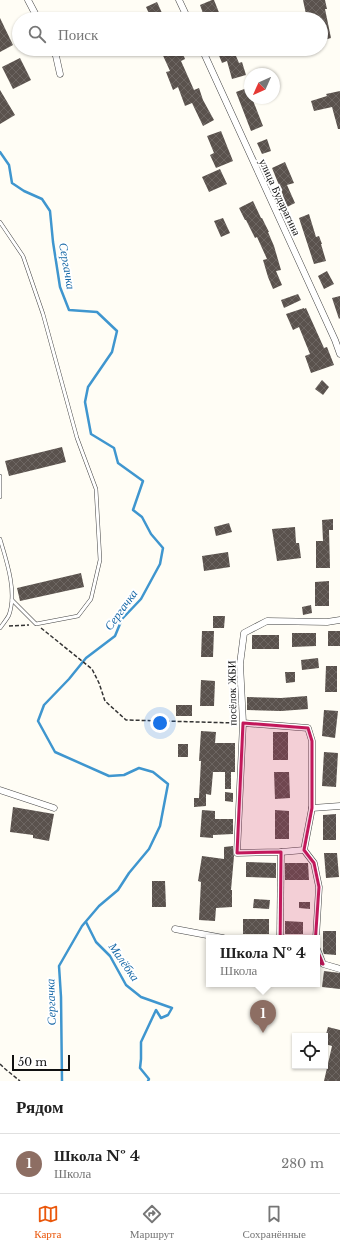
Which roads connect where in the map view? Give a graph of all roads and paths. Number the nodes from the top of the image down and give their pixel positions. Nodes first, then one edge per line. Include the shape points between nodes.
1 (28, 0) edge
2 (179, 0) edge
3 (34, 12) edge
4 (185, 12) edge
5 (56, 56) edge
6 (205, 56) edge
7 (60, 74) dead end
8 (0, 222) edge
9 (337, 340) edge
10 (340, 354) edge
11 (0, 476) edge
12 (0, 497) edge
13 (0, 540) edge
14 (12, 600) junction
15 (340, 620) edge
16 (36, 624) junction
17 (0, 627) edge
18 (243, 723) junction
19 (0, 790) edge
20 (340, 806) edge
21 (54, 808) dead end
22 (312, 808) junction
23 (304, 850) junction
24 (281, 852) junction
25 (175, 929) dead end
26 (207, 935) edge
27 (280, 935) edge
28 (316, 935) edge
29 (320, 963) edge
30 (340, 969) edge
31 (0, 1064) edge
32 (20, 1081) edge

1 - 3 street
2 - 4 street
5 - 7 street
6 - 9 street, улица Бударагина
8 - 16 lane via 23,256 43,314 77,438 96,489 100,560 91,599 78,616
9 - 10 street, улица Бударагина
11 - 12 lane
13 - 14 lane via 9,568
14 - 16 lane
14 - 17 lane via 9,616
15 - 18 street, посёлок ЖБИ via 267,621 244,633 240,664
16 - 17 path
16 - 18 path via 92,669 105,701 126,720
18 - 22 street via 308,728 312,742
18 - 24 street, посёлок ЖБИ via 237,853
19 - 21 street
20 - 22 street
22 - 23 street
23 - 24 street
23 - 28 street via 314,863 319,887
24 - 27 street
25 - 26 street
29 - 30 street
31 - 32 path

